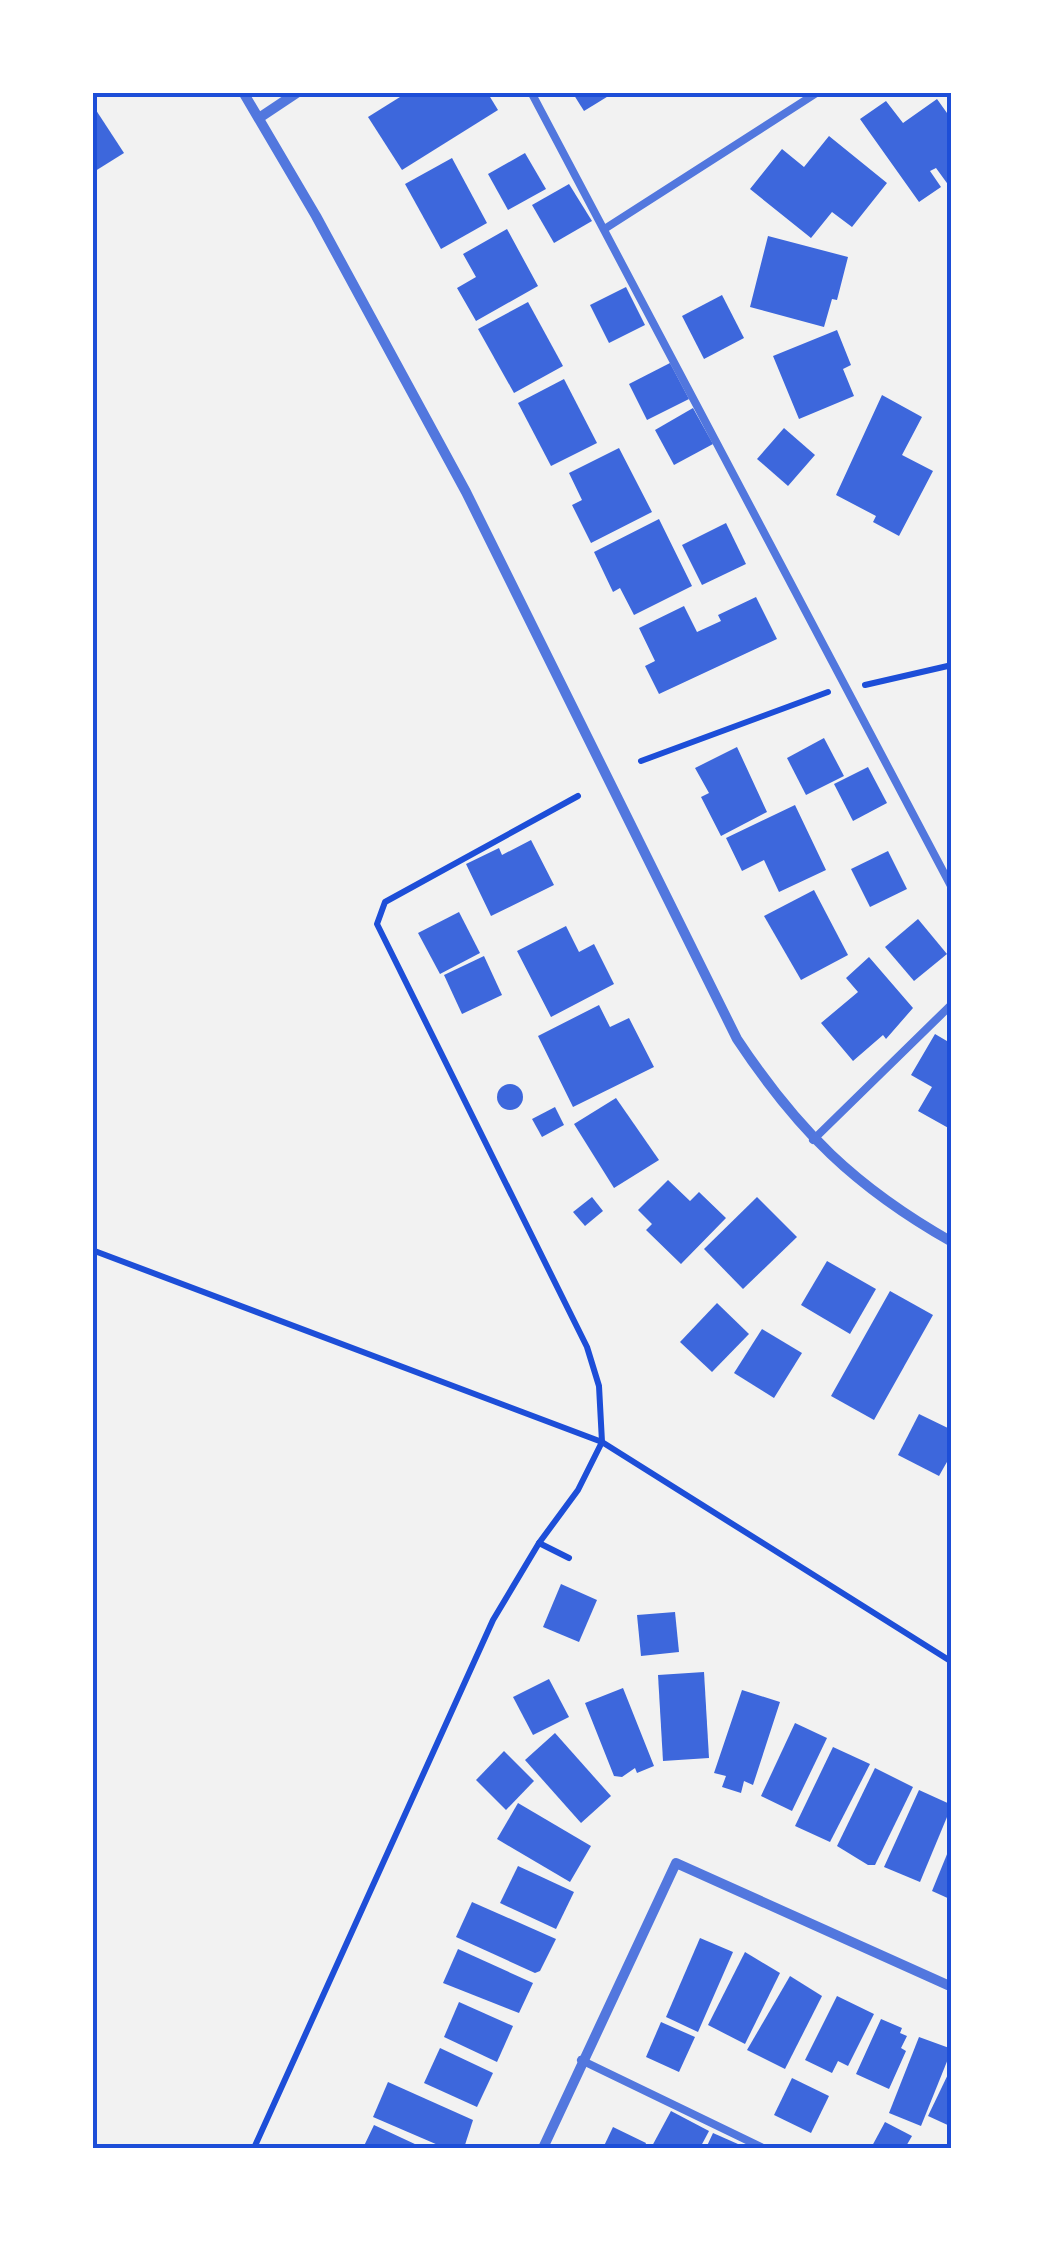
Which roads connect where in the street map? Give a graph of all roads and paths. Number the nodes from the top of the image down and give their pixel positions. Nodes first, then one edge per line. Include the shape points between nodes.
1 (243, 92) edge
2 (298, 92) edge
3 (531, 92) edge
4 (818, 92) edge
5 (259, 118) junction
6 (606, 228) junction
7 (952, 665) edge
8 (846, 686) junction
9 (642, 761) dead end
10 (578, 796) dead end
11 (952, 888) edge
12 (952, 1004) edge
13 (813, 1140) junction
14 (952, 1242) edge
15 (92, 1250) edge
16 (602, 1442) junction
17 (539, 1543) junction
18 (569, 1558) dead end
19 (952, 1662) edge
20 (952, 1987) edge
21 (581, 2060) junction
22 (254, 2148) edge
23 (543, 2148) edge
24 (763, 2148) edge

1 - 5 street
2 - 5 street
3 - 6 lane
4 - 6 lane
5 - 13 street via 466,492 722,1012 771,1090
6 - 8 lane
7 - 8 path
8 - 9 path
8 - 11 lane
10 - 16 path via 385,902 377,924 587,1347 600,1386
12 - 13 lane
13 - 14 street via 866,1189
15 - 16 path
16 - 17 path via 578,1490
16 - 19 path
17 - 18 path
17 - 22 path via 493,1620
20 - 21 street via 676,1863
21 - 23 street
21 - 24 lane

